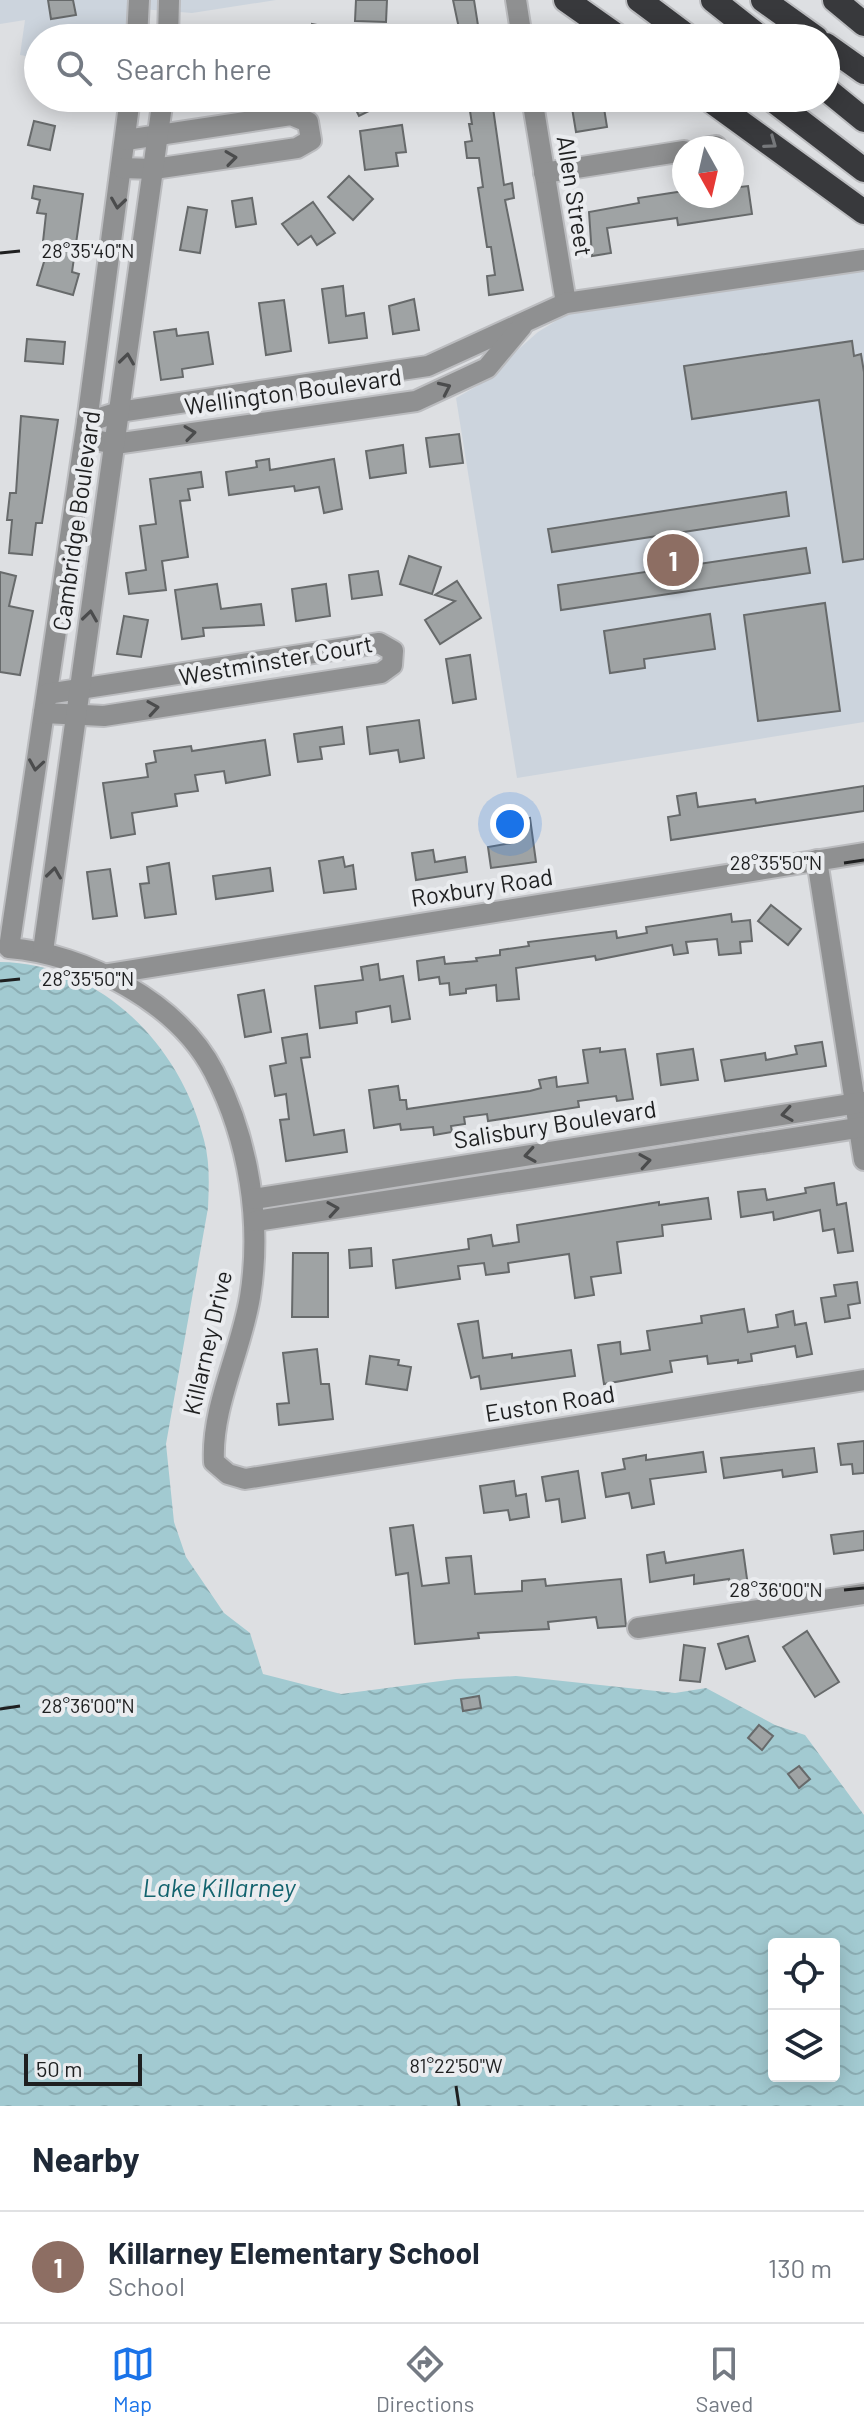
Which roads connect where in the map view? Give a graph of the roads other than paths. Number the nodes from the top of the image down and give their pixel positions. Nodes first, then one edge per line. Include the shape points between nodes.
1 (139, 0) edge
2 (169, 0) edge
3 (516, 0) edge
4 (566, 0) edge
5 (639, 0) edge
6 (713, 0) edge
7 (763, 0) edge
8 (835, 0) edge
9 (138, 24) edge
10 (168, 24) edge
11 (520, 24) edge
12 (600, 24) edge
13 (671, 24) edge
14 (743, 24) edge
15 (796, 24) edge
16 (864, 24) edge
17 (840, 55) edge
18 (864, 72) edge
19 (840, 100) edge
20 (129, 112) edge
21 (161, 112) edge
22 (534, 112) edge
23 (726, 112) edge
24 (788, 112) edge
25 (864, 120) edge
26 (158, 136) junction
27 (126, 140) junction
28 (672, 153) edge
29 (122, 168) junction
30 (154, 169) junction
31 (864, 170) edge
32 (544, 173) junction
33 (864, 212) edge
34 (862, 259) edge
35 (566, 303) junction
36 (527, 320) junction
37 (119, 412) junction
38 (86, 430) junction
39 (115, 444) junction
40 (80, 690) junction
41 (46, 704) junction
42 (76, 716) junction
43 (864, 853) edge
44 (817, 860) junction
45 (9, 948) joint
46 (43, 951) junction
47 (108, 974) junction
48 (860, 1102) edge
49 (862, 1127) edge
50 (864, 1160) edge
51 (254, 1199) junction
52 (256, 1221) junction
53 (864, 1380) edge
54 (245, 1479) joint
55 (864, 1594) edge
56 (638, 1628) dead end

1 - 9 street
2 - 10 street
3 - 11 street
4 - 12 highway
5 - 13 highway
6 - 14 highway
7 - 15 highway
8 - 16 highway
17 - 18 highway
19 - 25 highway
20 - 27 street, Cambridge Boulevard
21 - 26 street, Cambridge Boulevard
22 - 32 street, Allen Street
23 -> 33 highway
24 - 31 highway
26 - 27 street
26 - 30 street, Cambridge Boulevard
30 -> 26 street via 297,148 311,140 308,122 291,115
27 - 29 street, Cambridge Boulevard
28 - 32 street
29 - 30 street
29 -> 38 street, Cambridge Boulevard
37 -> 30 street, Cambridge Boulevard
32 - 35 street, Allen Street
34 - 35 street, Wellington Boulevard
35 - 36 street, Wellington Boulevard
36 - 37 street, Wellington Boulevard via 428,366
39 -> 36 street, Wellington Boulevard via 416,401 487,368
37 - 38 street, Wellington Boulevard
37 - 39 street, Cambridge Boulevard
38 - 39 street, Wellington Boulevard
38 - 41 street, Cambridge Boulevard
40 -> 39 street, Cambridge Boulevard
40 - 41 street, Westminster Court
40 - 42 street, Cambridge Boulevard
42 -> 40 street, Westminster Court via 381,673 392,665 393,651 379,643
41 - 42 street, Westminster Court
41 -> 45 street, Cambridge Boulevard
46 -> 42 street, Cambridge Boulevard
43 - 44 street, Roxbury Road
44 - 47 street, Roxbury Road
44 - 48 street
45 - 46 street, Killarney Drive
46 - 47 street, Killarney Drive
47 - 51 street, Killarney Drive via 176,1023 214,1071
48 - 49 street
48 -> 51 street, Salisbury Boulevard
49 - 50 street
52 -> 49 street, Salisbury Boulevard
51 - 52 street, Killarney Drive
52 - 54 street, Killarney Drive via 250,1295 213,1436 214,1462
53 - 54 street, Euston Road
55 - 56 street

